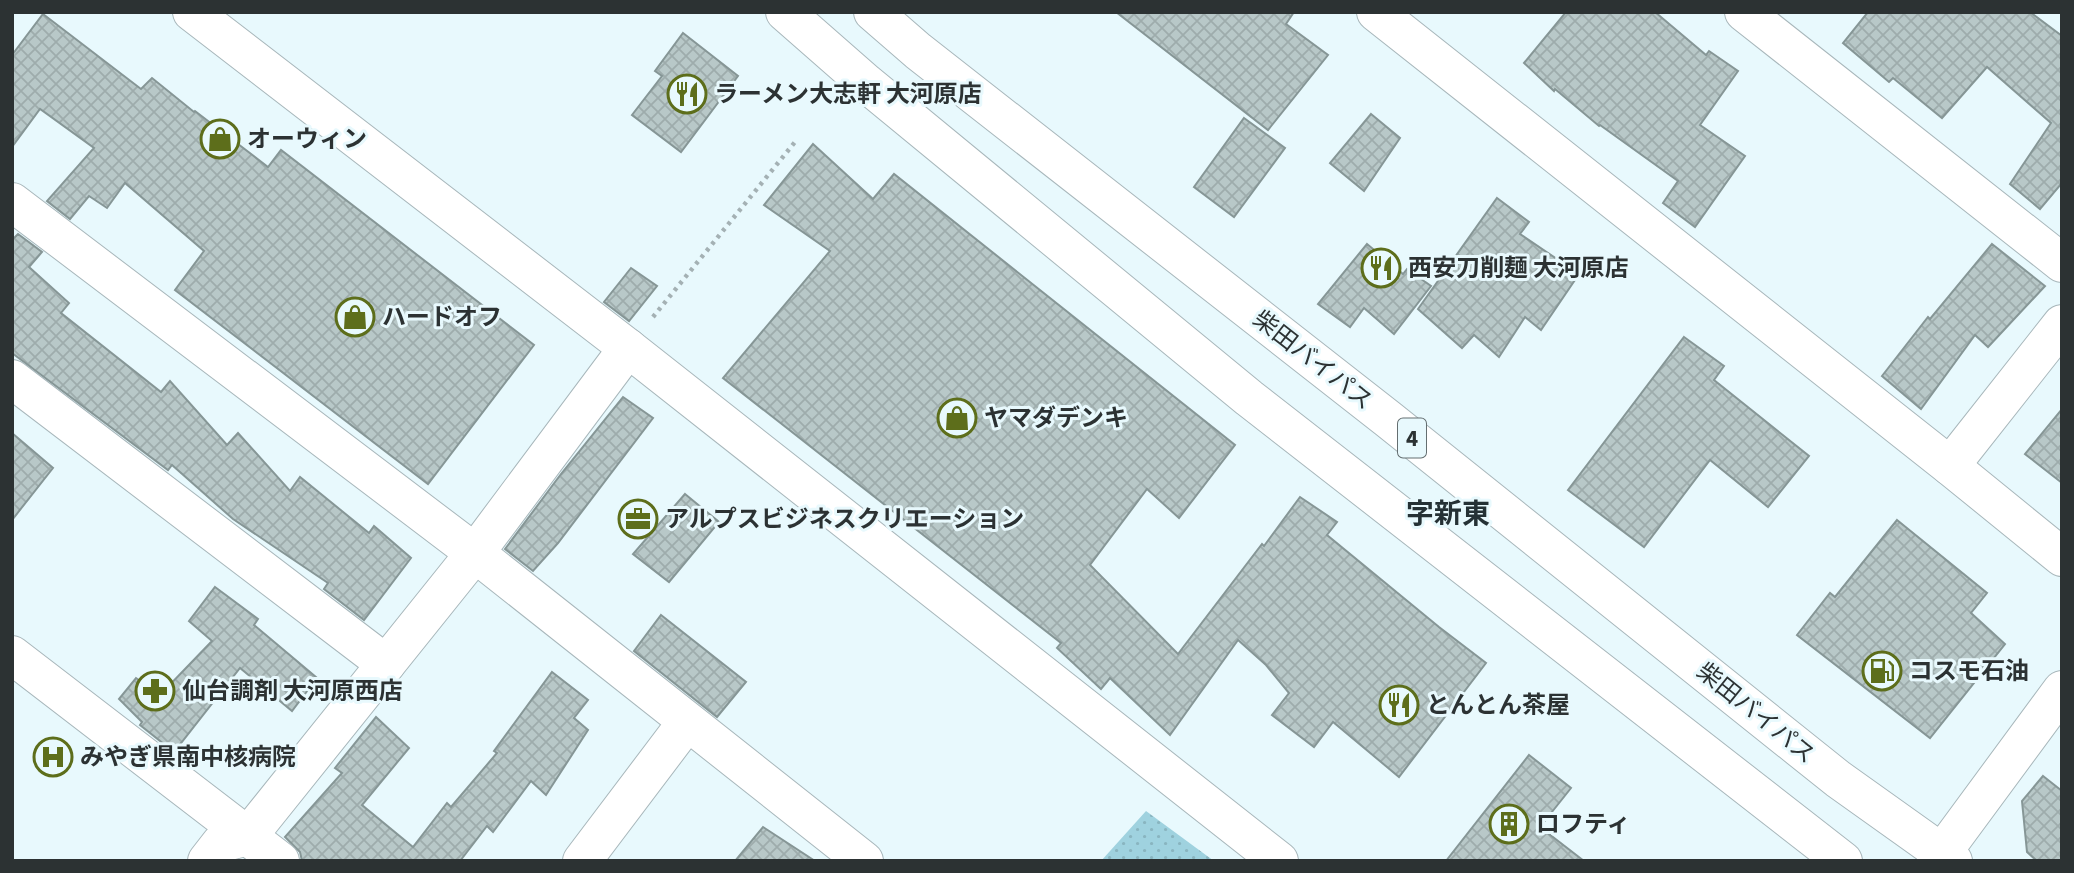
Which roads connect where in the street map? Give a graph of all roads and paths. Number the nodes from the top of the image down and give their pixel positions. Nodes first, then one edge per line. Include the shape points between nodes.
1 (192, 12) edge
2 (785, 12) edge
3 (873, 12) edge
4 (1376, 12) edge
5 (1744, 12) edge
6 (795, 142) dead end
7 (12, 202) edge
8 (2062, 262) edge
9 (2062, 324) edge
10 (628, 348) junction
11 (12, 379) edge
12 (1950, 466) junction
13 (475, 553) junction
14 (2062, 557) edge
15 (12, 655) edge
16 (386, 664) junction
17 (2062, 690) edge
18 (687, 722) junction
19 (248, 836) junction
20 (1944, 858) edge
21 (207, 861) edge
22 (280, 861) edge
23 (582, 861) edge
24 (864, 861) edge
25 (1279, 861) edge
26 (1843, 861) edge

1 - 10 main road
2 - 26 main road via 1249,398
3 - 20 main road, 柴田バイパス / 4 via 1838,779
4 - 12 main road
5 - 8 main road
6 - 10 path
7 - 13 main road
9 - 12 main road
10 - 13 main road
10 - 25 main road
11 - 16 main road
12 - 14 main road
13 - 16 main road
13 - 18 main road
15 - 19 main road
16 - 19 main road
17 - 20 main road
18 - 23 main road
18 - 24 main road
19 - 21 main road via 221,843
19 - 22 main road

